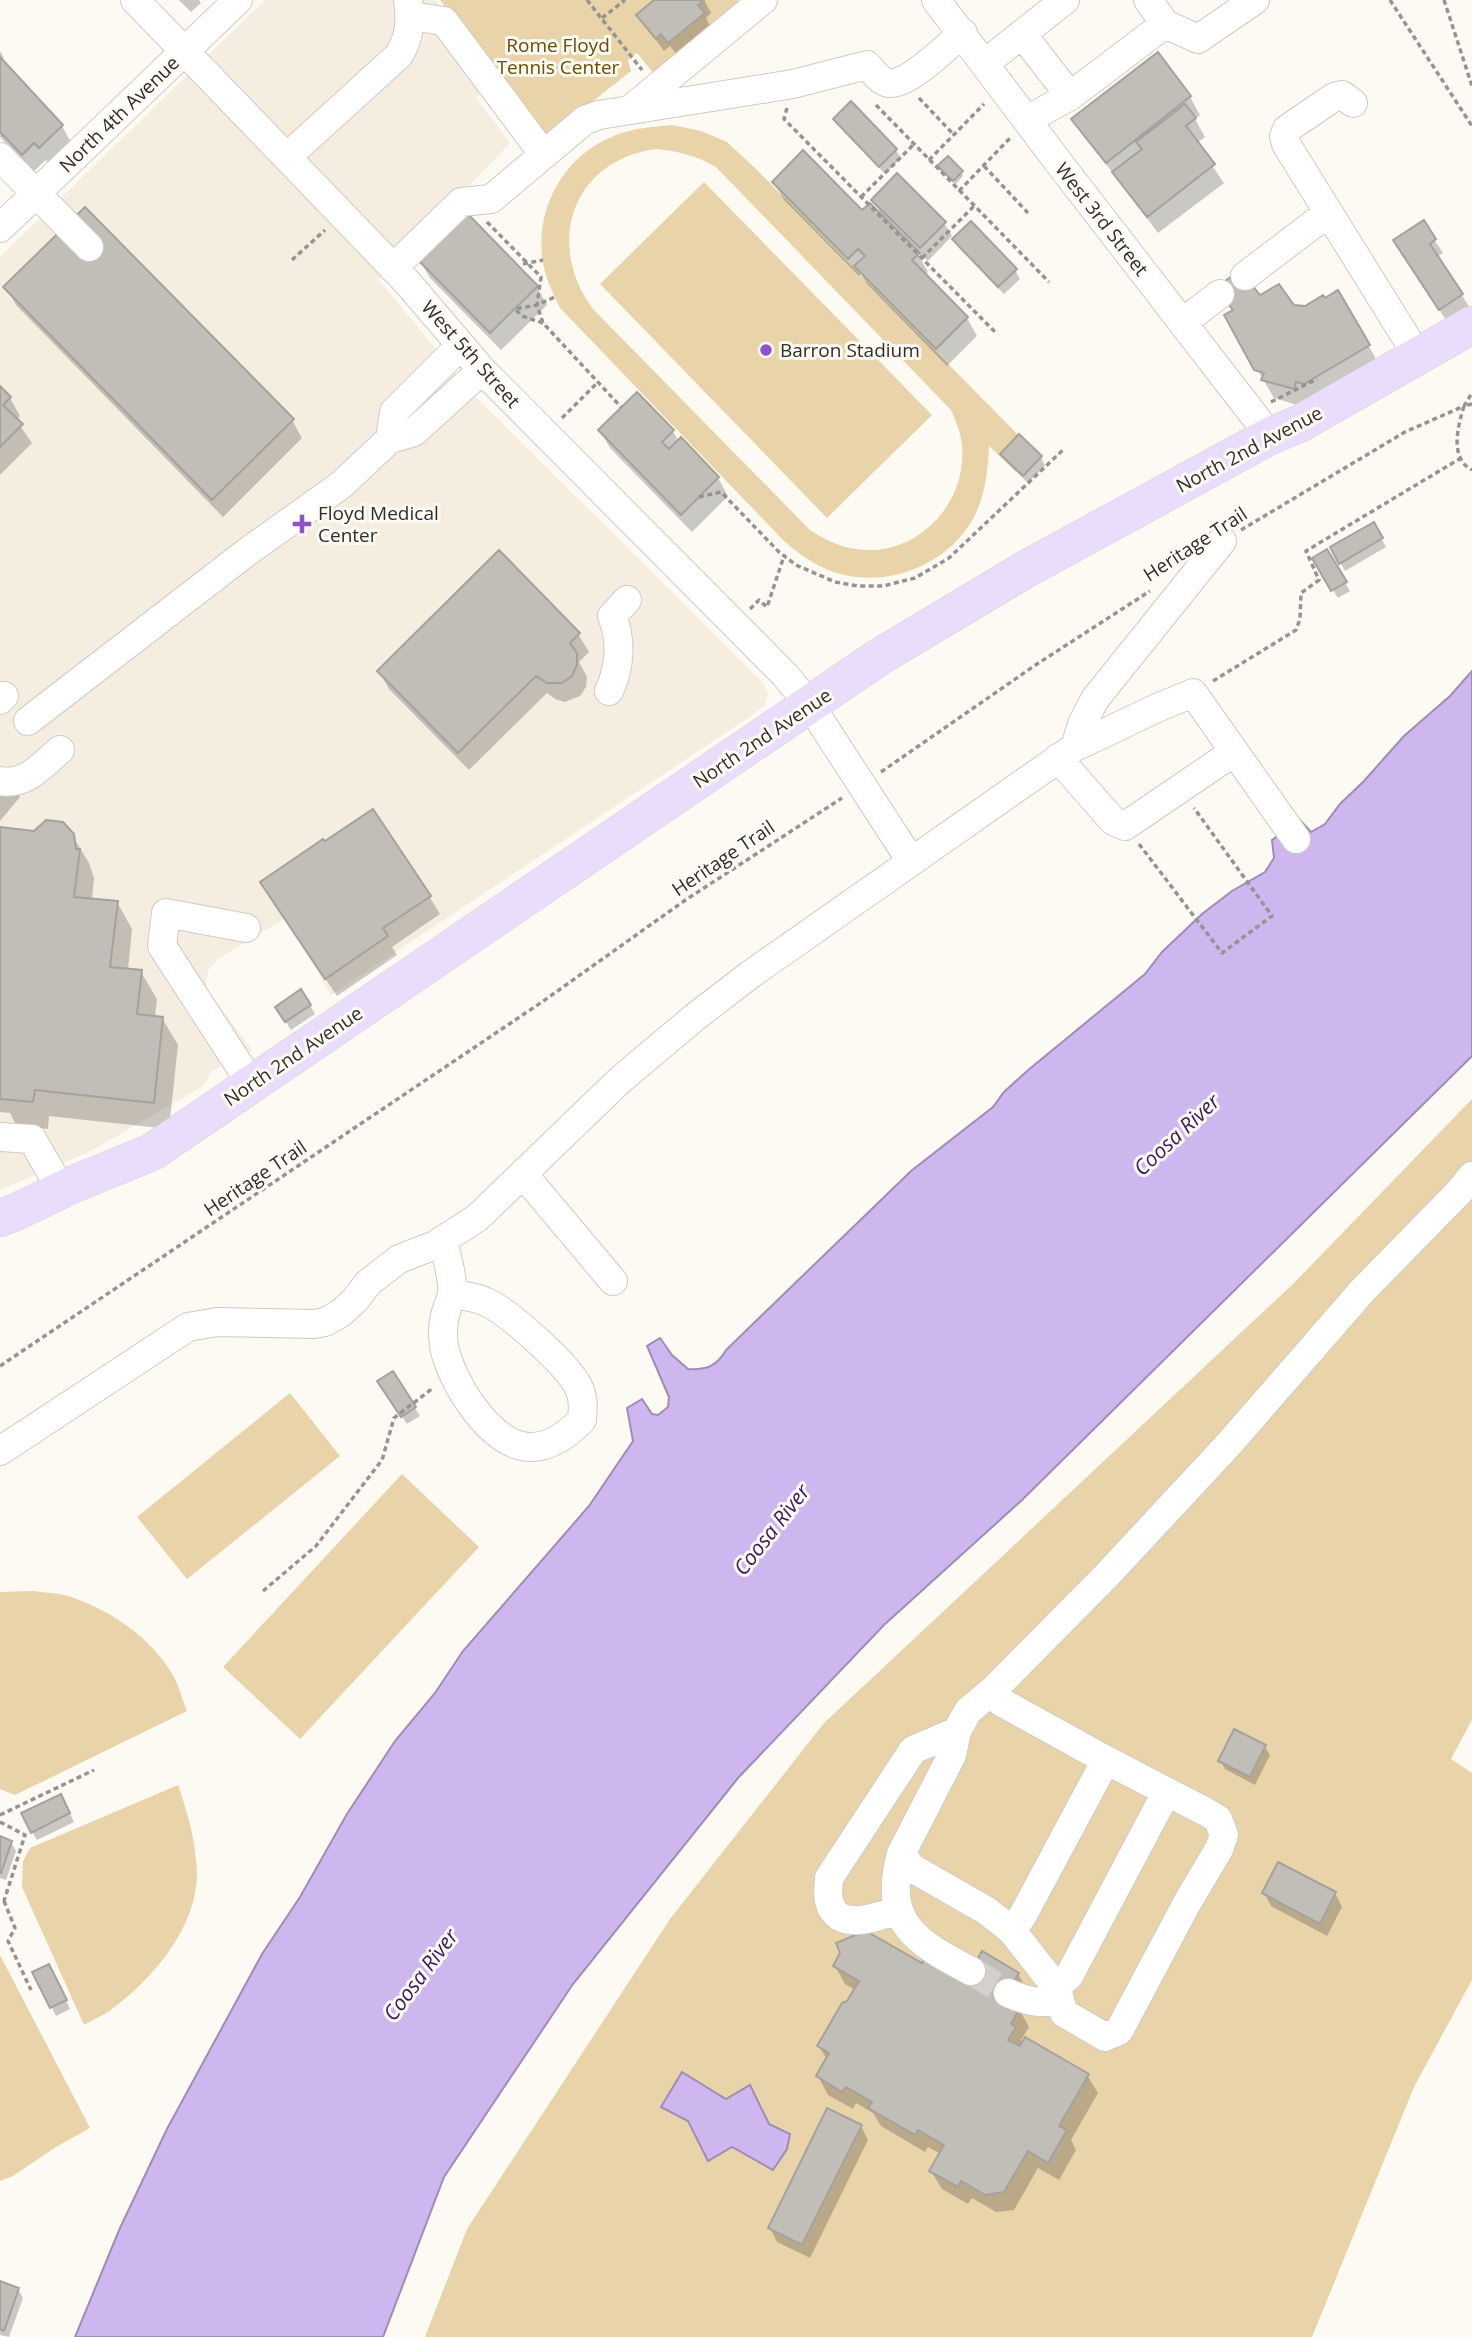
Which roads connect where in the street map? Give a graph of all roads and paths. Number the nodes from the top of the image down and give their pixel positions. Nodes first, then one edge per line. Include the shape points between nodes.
1 (135, 0) edge
2 (237, 0) edge
3 (587, 0) edge
4 (625, 0) edge
5 (763, 0) edge
6 (1065, 0) edge
7 (1148, 0) edge
8 (1255, 0) edge
9 (1390, 0) edge
10 (1444, 0) edge
11 (945, 3) edge
12 (409, 8) edge
13 (602, 18) junction
14 (1165, 24) junction
15 (963, 33) junction
16 (1021, 34) junction
17 (184, 51) junction
18 (984, 64) junction
19 (843, 71) junction
20 (902, 80) junction
21 (793, 84) junction
22 (1001, 86) junction
23 (1472, 86) edge
24 (657, 88) junction
25 (1070, 96) junction
26 (1353, 103) dead end
27 (629, 110) junction
28 (1027, 120) junction
29 (1472, 126) edge
30 (954, 135) junction
31 (914, 145) junction
32 (544, 155) junction
33 (0, 157) edge
34 (287, 157) junction
35 (929, 160) junction
36 (984, 165) junction
37 (959, 191) junction
38 (36, 192) junction
39 (862, 197) junction
40 (466, 201) junction
41 (974, 206) junction
42 (1028, 213) dead end
43 (1328, 213) junction
44 (342, 214) junction
45 (0, 228) edge
46 (89, 247) dead end
47 (922, 258) junction
48 (292, 260) dead end
49 (543, 260) dead end
50 (525, 263) junction
51 (393, 268) junction
52 (1245, 276) dead end
53 (1049, 282) dead end
54 (1220, 294) dead end
55 (555, 297) dead end
56 (537, 305) junction
57 (543, 323) junction
58 (1182, 323) junction
59 (1472, 325) edge
60 (996, 333) dead end
61 (460, 346) junction
62 (1417, 355) junction
63 (482, 370) junction
64 (598, 382) junction
65 (1472, 393) edge
66 (1472, 404) edge
67 (1464, 406) junction
68 (621, 407) dead end
69 (546, 434) junction
70 (1270, 436) junction
71 (390, 439) junction
72 (1065, 448) dead end
73 (1461, 458) junction
74 (1472, 470) edge
75 (699, 497) dead end
76 (1222, 541) joint
77 (784, 556) junction
78 (1158, 586) dead end
79 (627, 600) dead end
80 (735, 624) junction
81 (609, 691) dead end
82 (1193, 693) junction
83 (810, 705) junction
84 (28, 721) dead end
85 (60, 750) dead end
86 (1067, 752) junction
87 (1234, 752) junction
88 (0, 781) edge
89 (861, 786) junction
90 (1180, 789) junction
91 (1125, 826) junction
92 (1296, 839) dead end
93 (911, 861) junction
94 (246, 928) dead end
95 (252, 1085) junction
96 (0, 1137) edge
97 (523, 1174) junction
98 (1472, 1175) edge
99 (64, 1181) junction
100 (0, 1217) edge
101 (443, 1240) junction
102 (613, 1281) dead end
103 (452, 1293) junction
104 (0, 1366) edge
105 (452, 1374) junction
106 (0, 1451) edge
107 (263, 1591) dead end
108 (992, 1692) junction
109 (957, 1731) junction
110 (1105, 1760) junction
111 (94, 1770) dead end
112 (1166, 1793) junction
113 (0, 1815) edge
114 (0, 1822) edge
115 (901, 1854) junction
116 (2, 1901) edge
117 (898, 1910) junction
118 (1012, 1931) junction
119 (971, 1971) tunnel mouth
120 (31, 1990) dead end
121 (1008, 1993) tunnel mouth
122 (1058, 1994) junction

1 - 17 street, West 5th Street
2 - 17 street, North 4th Avenue
3 - 13 path
4 - 13 path
5 - 24 street
6 - 16 street
7 - 14 street
8 - 14 street via 1198,39
9 - 29 path
10 - 23 path
11 - 15 street, West 3rd Street
12 - 32 street via 444,20
12 - 34 street via 406,43 399,55
13 - 24 path
14 - 25 street
15 - 18 street, West 3rd Street
15 - 20 street
16 - 18 street
16 - 25 street
17 - 34 street, West 5th Street
17 - 38 street, North 4th Avenue
18 - 22 street, West 3rd Street
19 - 20 street via 867,65 886,83
19 - 21 street
19 - 31 path
20 - 30 path
21 - 27 street
21 - 39 path via 784,119
22 - 28 street, West 3rd Street
22 - 30 path
24 - 27 street
25 - 28 street
26 - 43 street via 1334,97 1292,124 1284,136
27 - 32 street via 585,120
28 - 36 path
28 - 58 street, West 3rd Street
30 - 35 path
31 - 35 path
31 - 39 path
32 - 40 street via 491,199
33 - 38 street
34 - 44 street, West 5th Street
35 - 37 path
36 - 37 path
36 - 42 path
37 - 41 path
38 - 45 street, North 4th Avenue
38 - 46 street
39 - 47 path
40 - 50 path
40 - 51 street
41 - 47 path
41 - 53 path
43 - 52 street
43 - 62 street
44 - 48 path
44 - 51 street, West 5th Street
47 - 60 path
49 - 50 path
50 - 56 path via 541,277
51 - 61 street, West 5th Street
54 - 58 street
55 - 56 path
56 - 57 path
56 - 57 path via 515,309
57 - 64 path
58 - 70 street, West 3rd Street
59 - 62 main road, North 2nd Avenue
61 - 63 street, West 5th Street
61 - 71 street via 394,412
62 - 70 main road, North 2nd Avenue
63 - 69 street, West 5th Street
63 - 71 street via 414,432
64 - 68 path
64 - 69 path
65 - 67 path
66 - 67 path, Heritage Trail
67 - 73 path via 1457,427
67 - 76 path, Heritage Trail via 1405,432
69 - 80 street, West 5th Street
70 - 83 main road, North 2nd Avenue via 945,616
71 - 84 street via 341,485
72 - 77 path via 948,558 915,578 883,586 847,585 821,578
73 - 74 path
73 - 82 path via 1306,551 1319,580 1301,593 1296,630
75 - 77 path via 721,492
76 - 86 street via 1095,699
77 - 80 path via 767,607 759,600
78 - 89 path, Heritage Trail
79 - 81 street via 612,616 618,659
80 - 83 street, West 5th Street
82 - 86 street
82 - 87 street
83 - 89 street, West 5th Street
83 - 95 main road, North 2nd Avenue
85 - 88 street via 26,778
86 - 91 street via 1113,821
86 - 93 street
87 - 90 street
87 - 92 street
89 - 93 street, West 5th Street
89 - 104 path, Heritage Trail via 684,901 542,1002
90 - 91 street
90 - 91 path via 1272,916 1222,953
93 - 97 street via 695,1017 620,1080
94 - 95 street via 166,913 162,946
95 - 99 main road, North 2nd Avenue via 152,1152
96 - 99 street via 32,1139
97 - 101 street via 477,1218
97 - 102 street
98 - 108 street via 1363,1290 1228,1445
99 - 100 main road, North 2nd Avenue
101 - 103 street
101 - 106 street via 399,1259 368,1283 341,1313 325,1322 216,1322 188,1327
103 - 105 street via 444,1329
103 - 105 street via 485,1301 548,1350 580,1391 582,1420 546,1444 517,1445 490,1427
105 - 107 path via 394,1418 382,1460 316,1546
108 - 109 street via 968,1712
108 - 110 street via 1001,1702
109 - 115 street via 952,1755
109 - 117 street via 913,1749 829,1878 829,1901 836,1914 853,1922
110 - 112 street
110 - 118 street
111 - 113 path
112 - 122 street
112 - 122 street via 1218,1819 1224,1835 1219,1849 1119,2032 1105,2036 1086,2028 1063,2012
114 - 116 path via 25,1835
115 - 117 street via 894,1892
115 - 118 street via 912,1868 987,1911
116 - 120 path via 15,1928 8,1941
117 - 119 street via 913,1935
118 - 122 street
121 - 122 street via 1042,2004

